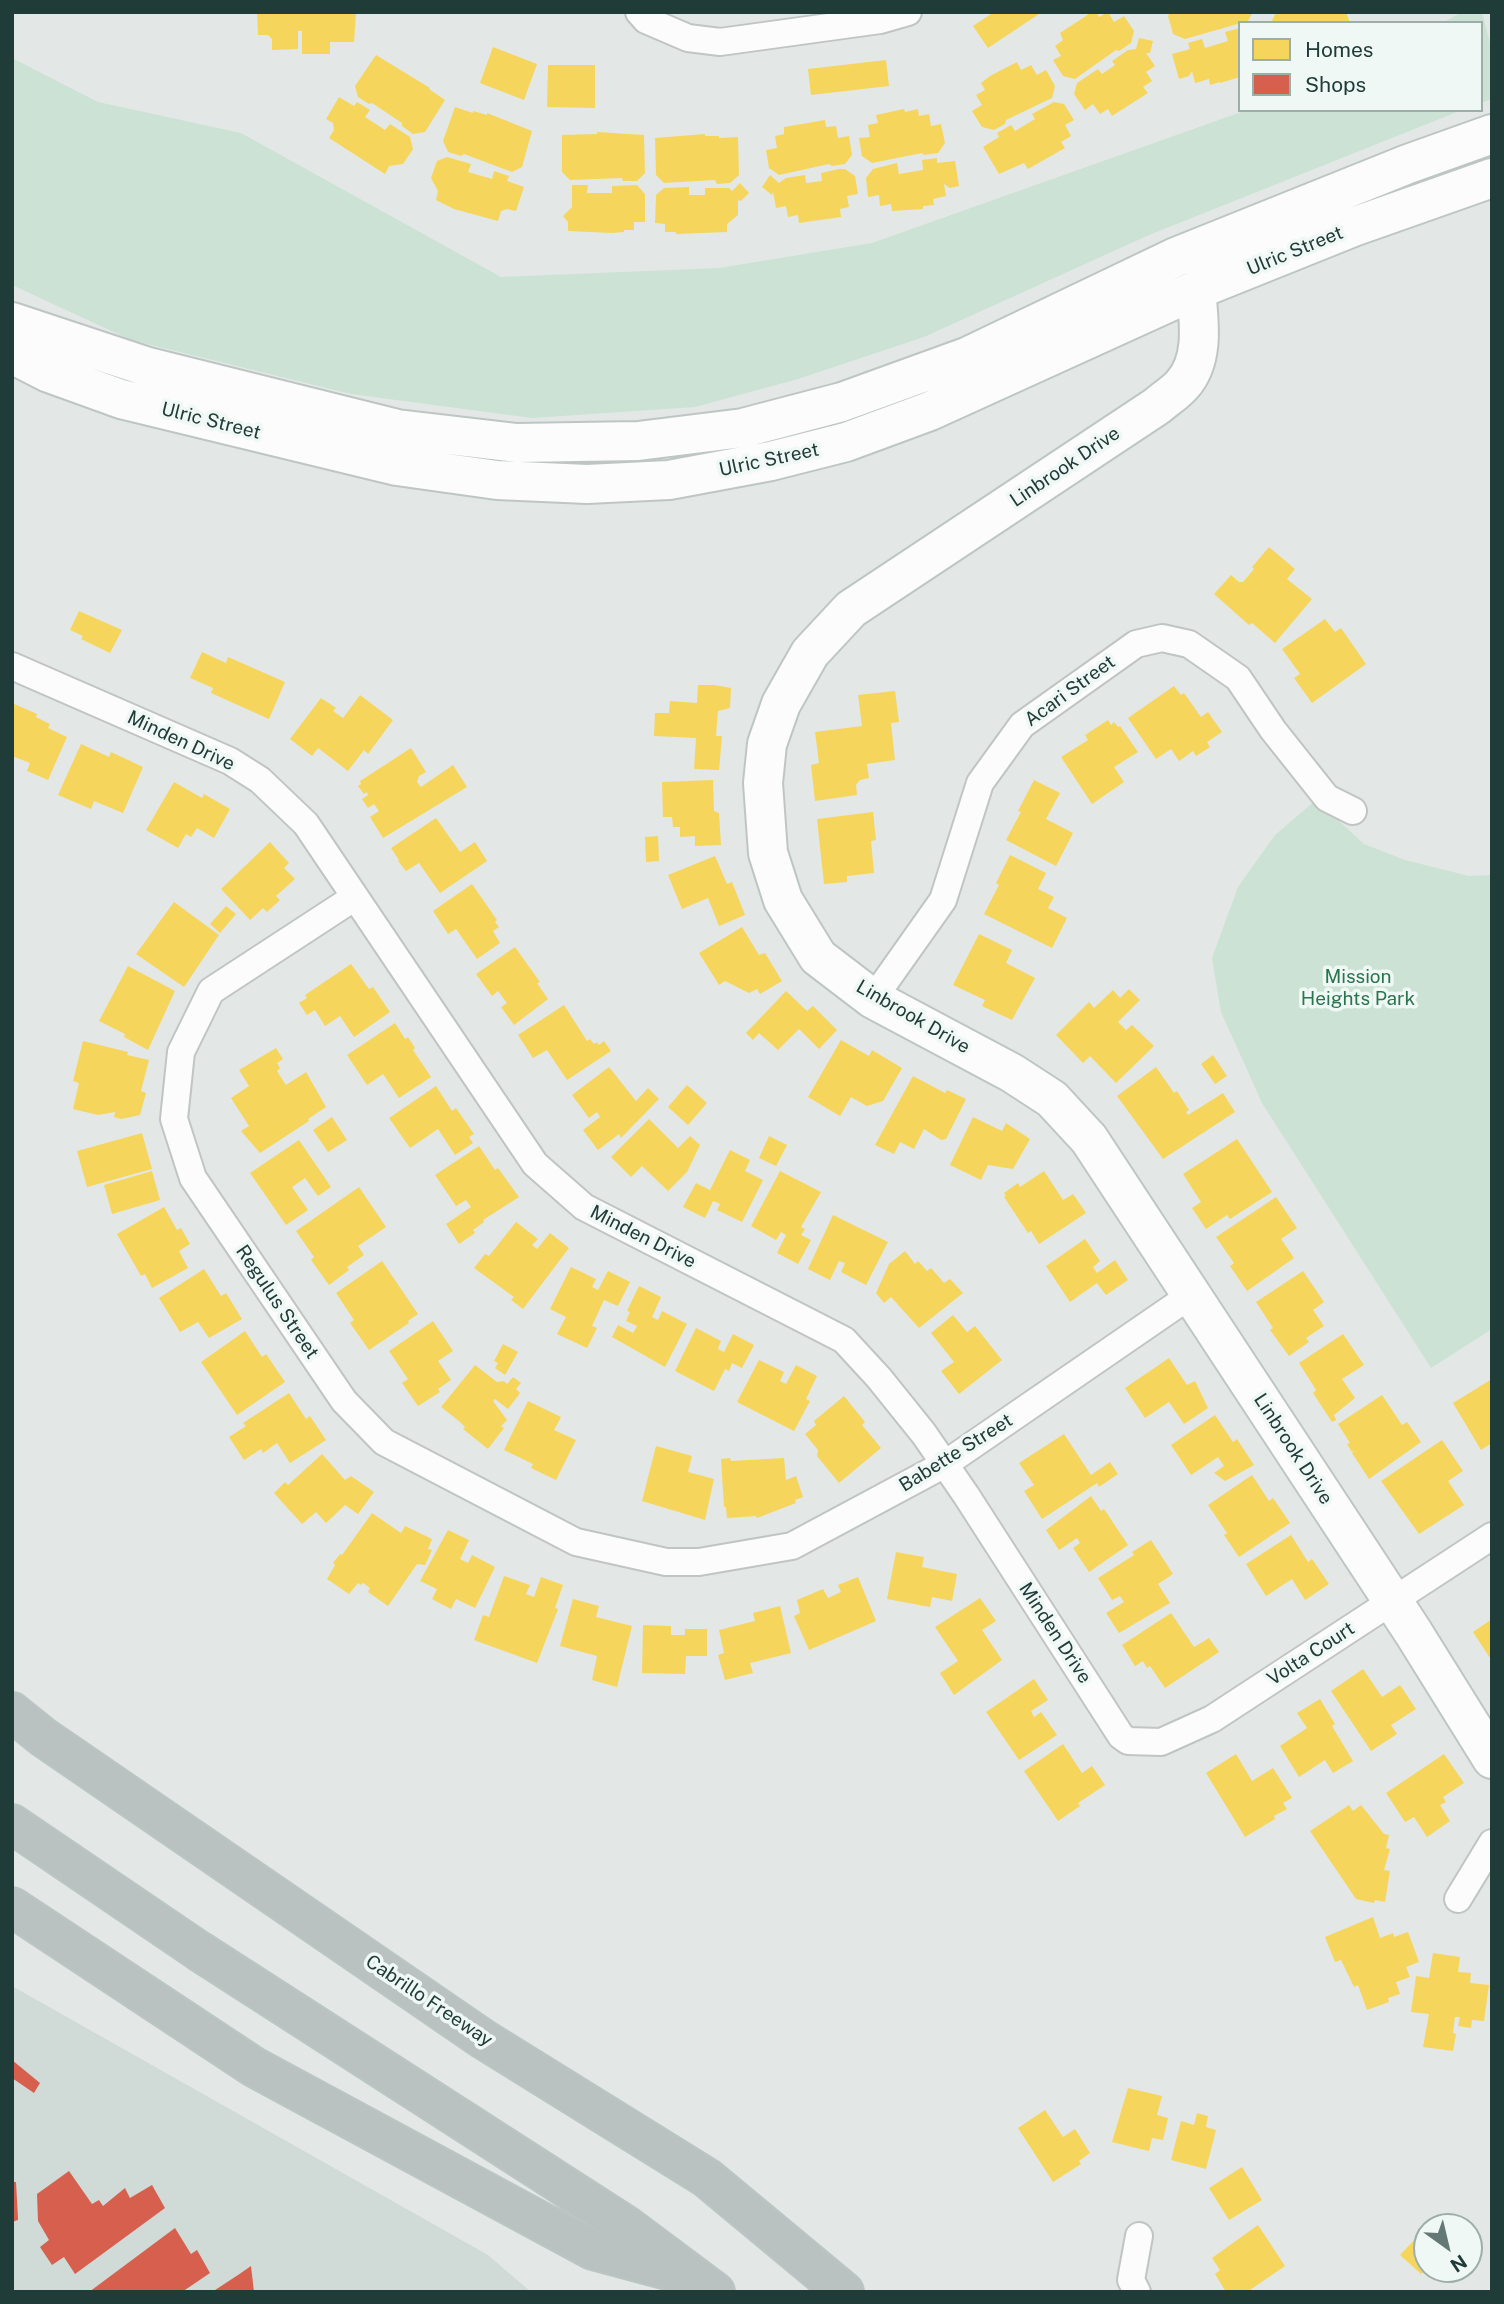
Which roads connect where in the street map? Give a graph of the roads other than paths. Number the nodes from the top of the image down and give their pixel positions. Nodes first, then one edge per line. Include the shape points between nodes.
1 (639, 12) edge
2 (908, 12) edge
3 (1492, 134) edge
4 (1492, 178) edge
5 (1254, 225) junction
6 (1134, 276) junction
7 (1196, 290) junction
8 (12, 322) edge
9 (12, 354) edge
10 (12, 666) edge
11 (1353, 811) dead end
12 (355, 897) junction
13 (873, 999) junction
14 (1191, 1295) junction
15 (944, 1464) junction
16 (1492, 1536) edge
17 (699, 1562) joint
18 (1393, 1601) junction
19 (12, 1712) edge
20 (1121, 1736) joint
21 (1492, 1759) edge
22 (12, 1824) edge
23 (1492, 1843) edge
24 (1458, 1899) dead end
25 (12, 1907) edge
26 (1139, 2236) dead end
27 (706, 2285) edge
28 (844, 2292) edge
29 (1136, 2292) edge

1 - 2 street via 646,20 688,38 720,42
3 - 5 main road, Ulric Street
4 - 7 main road, Ulric Street
5 - 6 main road, Ulric Street
5 - 7 main road
6 - 7 main road
6 - 8 main road, Ulric Street via 969,356 842,402 743,428 638,441 517,443 397,429 148,367
7 - 9 main road, Ulric Street via 930,411 846,442 669,480 587,484 497,480 397,466 121,399
7 - 13 main road, Linbrook Drive via 1197,357 1183,384 1157,406 851,609 810,653 782,704 768,744 763,783 768,853 783,900 818,957
10 - 12 street, Minden Drive via 230,761 260,780 306,824
11 - 13 street, Acari Street via 1327,798 1238,678 1189,644 1162,638 1136,643 1022,725 980,783 943,900
12 - 15 street, Minden Drive via 535,1164 584,1207 844,1340
12 - 17 street, Regulus Street via 211,991 181,1052 174,1119 193,1178 344,1401 384,1442 576,1542 666,1563
13 - 14 main road, Linbrook Drive via 1052,1099 1089,1139
14 - 15 street, Babette Street
14 - 18 main road, Linbrook Drive
15 - 17 street, Babette Street via 792,1546
15 - 20 street, Minden Drive
16 - 18 street, Volta Court
18 - 20 street, Volta Court via 1212,1719 1161,1742 1128,1741
18 - 21 main road, Linbrook Drive
19 - 28 highway, Cabrillo Freeway via 483,2039 707,2178
22 - 27 highway via 199,1951 628,2227
23 - 24 street
25 - 27 highway via 266,2074 593,2250
26 - 29 street via 1131,2280

